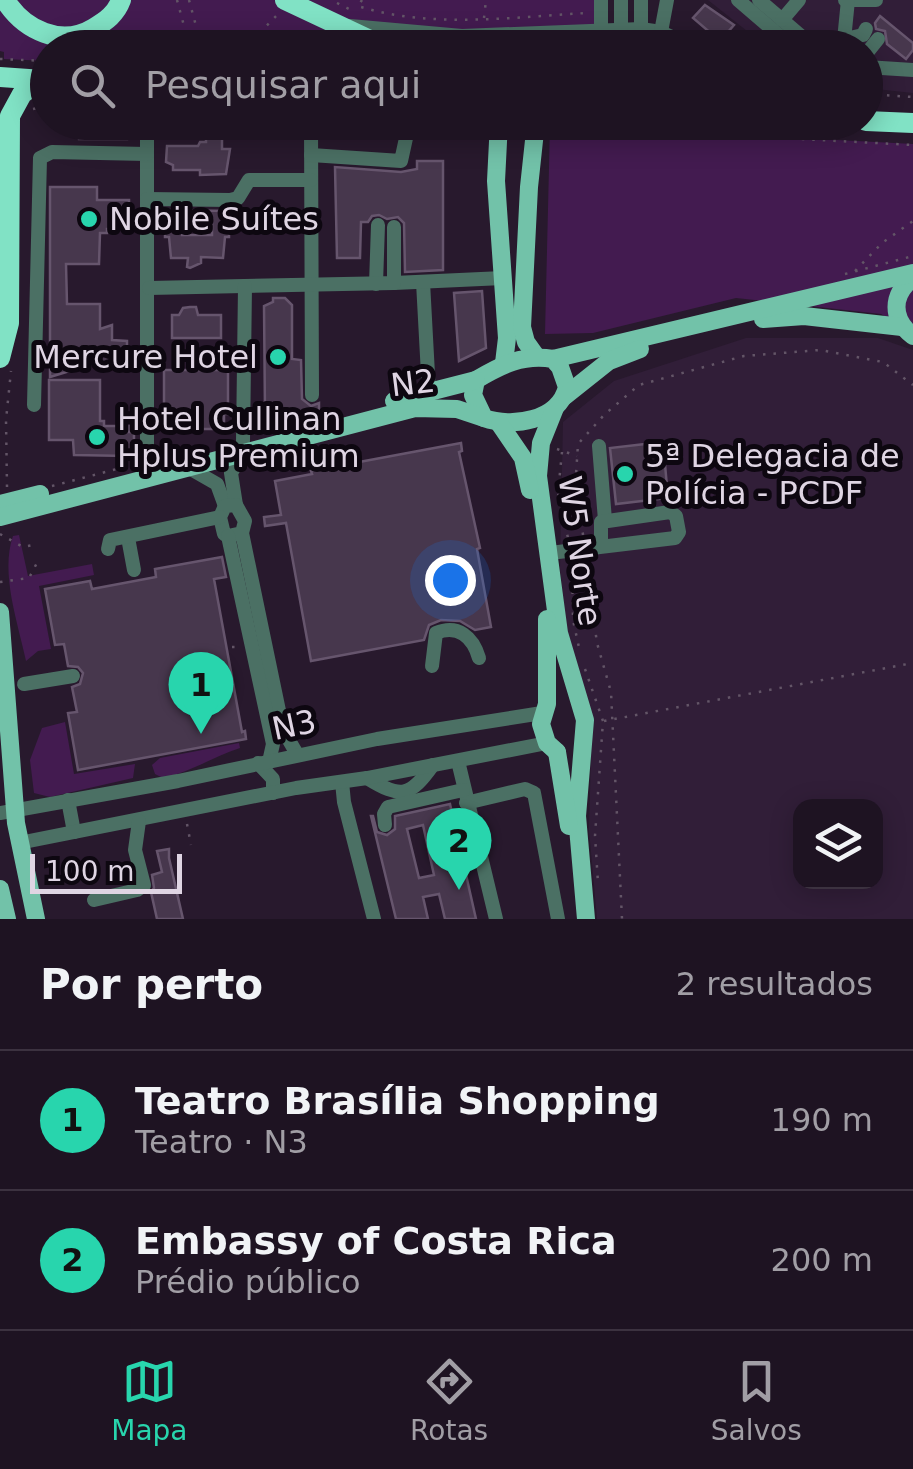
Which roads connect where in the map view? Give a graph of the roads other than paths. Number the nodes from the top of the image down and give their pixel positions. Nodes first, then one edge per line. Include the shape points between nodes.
1 (5, 0) edge
2 (121, 0) edge
3 (601, 0) edge
4 (622, 0) edge
5 (641, 0) edge
6 (667, 0) edge
7 (738, 0) edge
8 (799, 0) edge
9 (846, 0) edge
10 (288, 1) edge
11 (760, 3) edge
12 (876, 4) edge
13 (782, 20) junction
14 (340, 26) junction
15 (641, 29) junction
16 (38, 30) edge
17 (88, 30) edge
18 (349, 30) edge
19 (389, 30) edge
20 (600, 30) joint
21 (621, 30) junction
22 (648, 30) edge
23 (662, 30) edge
24 (789, 30) edge
25 (791, 30) edge
26 (842, 30) edge
27 (883, 67) edge
28 (4, 68) edge
29 (913, 70) edge
30 (30, 72) edge
31 (30, 87) edge
32 (883, 122) edge
33 (913, 123) edge
34 (147, 140) edge
35 (311, 140) edge
36 (405, 140) edge
37 (499, 140) edge
38 (534, 140) edge
39 (147, 154) junction
40 (311, 156) junction
41 (311, 180) junction
42 (496, 181) junction
43 (529, 187) junction
44 (147, 198) junction
45 (913, 276) edge
46 (503, 278) junction
47 (423, 282) junction
48 (312, 284) junction
49 (376, 284) junction
50 (394, 284) junction
51 (245, 286) junction
52 (148, 288) junction
53 (907, 332) edge
54 (0, 358) edge
55 (544, 358) junction
56 (504, 363) junction
57 (476, 380) junction
58 (429, 392) junction
59 (312, 396) dead end
60 (560, 402) junction
61 (34, 405) dead end
62 (491, 421) junction
63 (599, 446) dead end
64 (243, 447) junction
65 (188, 468) junction
66 (147, 472) junction
67 (0, 504) edge
68 (227, 509) junction
69 (0, 517) edge
70 (605, 520) junction
71 (235, 534) junction
72 (129, 543) dead end
73 (600, 546) junction
74 (108, 549) dead end
75 (550, 553) junction
76 (134, 570) dead end
77 (0, 612) edge
78 (1, 641) edge
79 (479, 658) dead end
80 (2, 665) edge
81 (432, 666) dead end
82 (72, 676) dead end
83 (24, 684) dead end
84 (578, 702) junction
85 (545, 708) junction
86 (584, 744) junction
87 (552, 748) junction
88 (292, 755) junction
89 (264, 762) junction
90 (454, 762) junction
91 (342, 782) junction
92 (296, 788) junction
93 (273, 793) junction
94 (462, 795) junction
95 (68, 800) junction
96 (8, 811) edge
97 (139, 821) junction
98 (385, 825) dead end
99 (111, 826) junction
100 (74, 832) junction
101 (18, 844) junction
102 (135, 850) junction
103 (0, 889) edge
104 (94, 900) dead end
105 (33, 911) edge
106 (9, 919) edge
107 (374, 919) edge
108 (496, 919) edge
109 (558, 919) edge
110 (578, 919) edge
111 (586, 919) edge

1 - 16 highway
2 - 17 highway via 110,18
3 - 20 street
4 - 21 street
5 - 15 street
6 - 23 street
7 - 11 street
8 - 13 street
9 - 12 street
9 - 26 street
10 - 14 highway
11 - 13 street
11 - 24 street
13 - 25 street
14 - 18 highway
14 - 19 street
15 - 21 street
15 - 22 street
20 - 21 street
27 - 29 street
28 - 30 highway
31 - 54 highway via 10,116 9,323
32 - 33 highway
34 - 39 street
35 - 40 street
36 - 40 street via 401,161
37 - 42 main road
38 - 43 main road
39 - 44 street
39 - 61 street via 52,152 40,158
40 - 41 street
41 - 44 street via 249,180 230,200
41 - 48 street
42 - 43 main road via 515,178
42 - 46 main road
43 - 55 main road via 522,328 526,342
44 - 52 street
45 - 53 main road via 896,301
45 - 55 main road
46 - 47 street
46 - 56 main road
47 - 50 street
47 - 58 street
48 - 49 street
48 - 51 street
48 - 59 street
49 - 50 street
49 - 50 street via 386,226
51 - 52 street
51 - 64 street
52 - 66 street
53 - 60 main road via 804,316 751,321 622,355
55 - 56 main road
55 - 60 main road via 565,377
56 - 57 main road
57 - 58 main road, N2
57 - 62 main road via 474,394
58 - 64 main road, N2
60 - 62 main road via 541,416
60 - 75 main road, W5 Norte via 542,443 538,476
62 - 64 main road, N2 via 457,409 415,408
62 - 85 main road, W5 Norte via 524,458 548,635
63 - 70 street
64 - 65 main road, N2
64 - 66 main road, N2
64 - 68 street
65 - 66 main road, N2
65 - 68 street via 217,484
66 - 67 main road, N2
66 - 69 main road, N2
68 - 71 street via 224,534
68 - 71 street via 245,521
68 - 74 street via 110,540
70 - 73 street
70 - 73 street via 670,512 679,532 676,538
71 - 88 street via 284,694
71 - 89 street via 273,744
72 - 76 street
73 - 75 street
75 - 84 main road, W5 Norte via 554,605
77 - 78 main road
78 - 80 main road
79 - 81 street via 474,644 449,628 436,633
80 - 96 main road
82 - 83 street
84 - 85 main road via 563,698
84 - 86 main road
85 - 87 main road via 541,724
85 - 88 street, N3
86 - 87 main road
86 - 111 main road via 576,816
87 - 90 street
87 - 110 main road
88 - 89 street, N3
88 - 92 street via 286,775
89 - 93 street
89 - 95 street, N3
90 - 91 street
90 - 94 street
91 - 92 street
91 - 107 street
92 - 93 street
93 - 97 street
94 - 98 street via 388,807
94 - 108 street
94 - 109 street via 531,790
95 - 96 street, N3
95 - 100 street
96 - 101 main road
97 - 99 street
97 - 102 street
99 - 100 street
99 - 102 street
100 - 101 street
101 - 105 main road
102 - 104 street via 144,885
103 - 106 main road
105 - 106 main road

